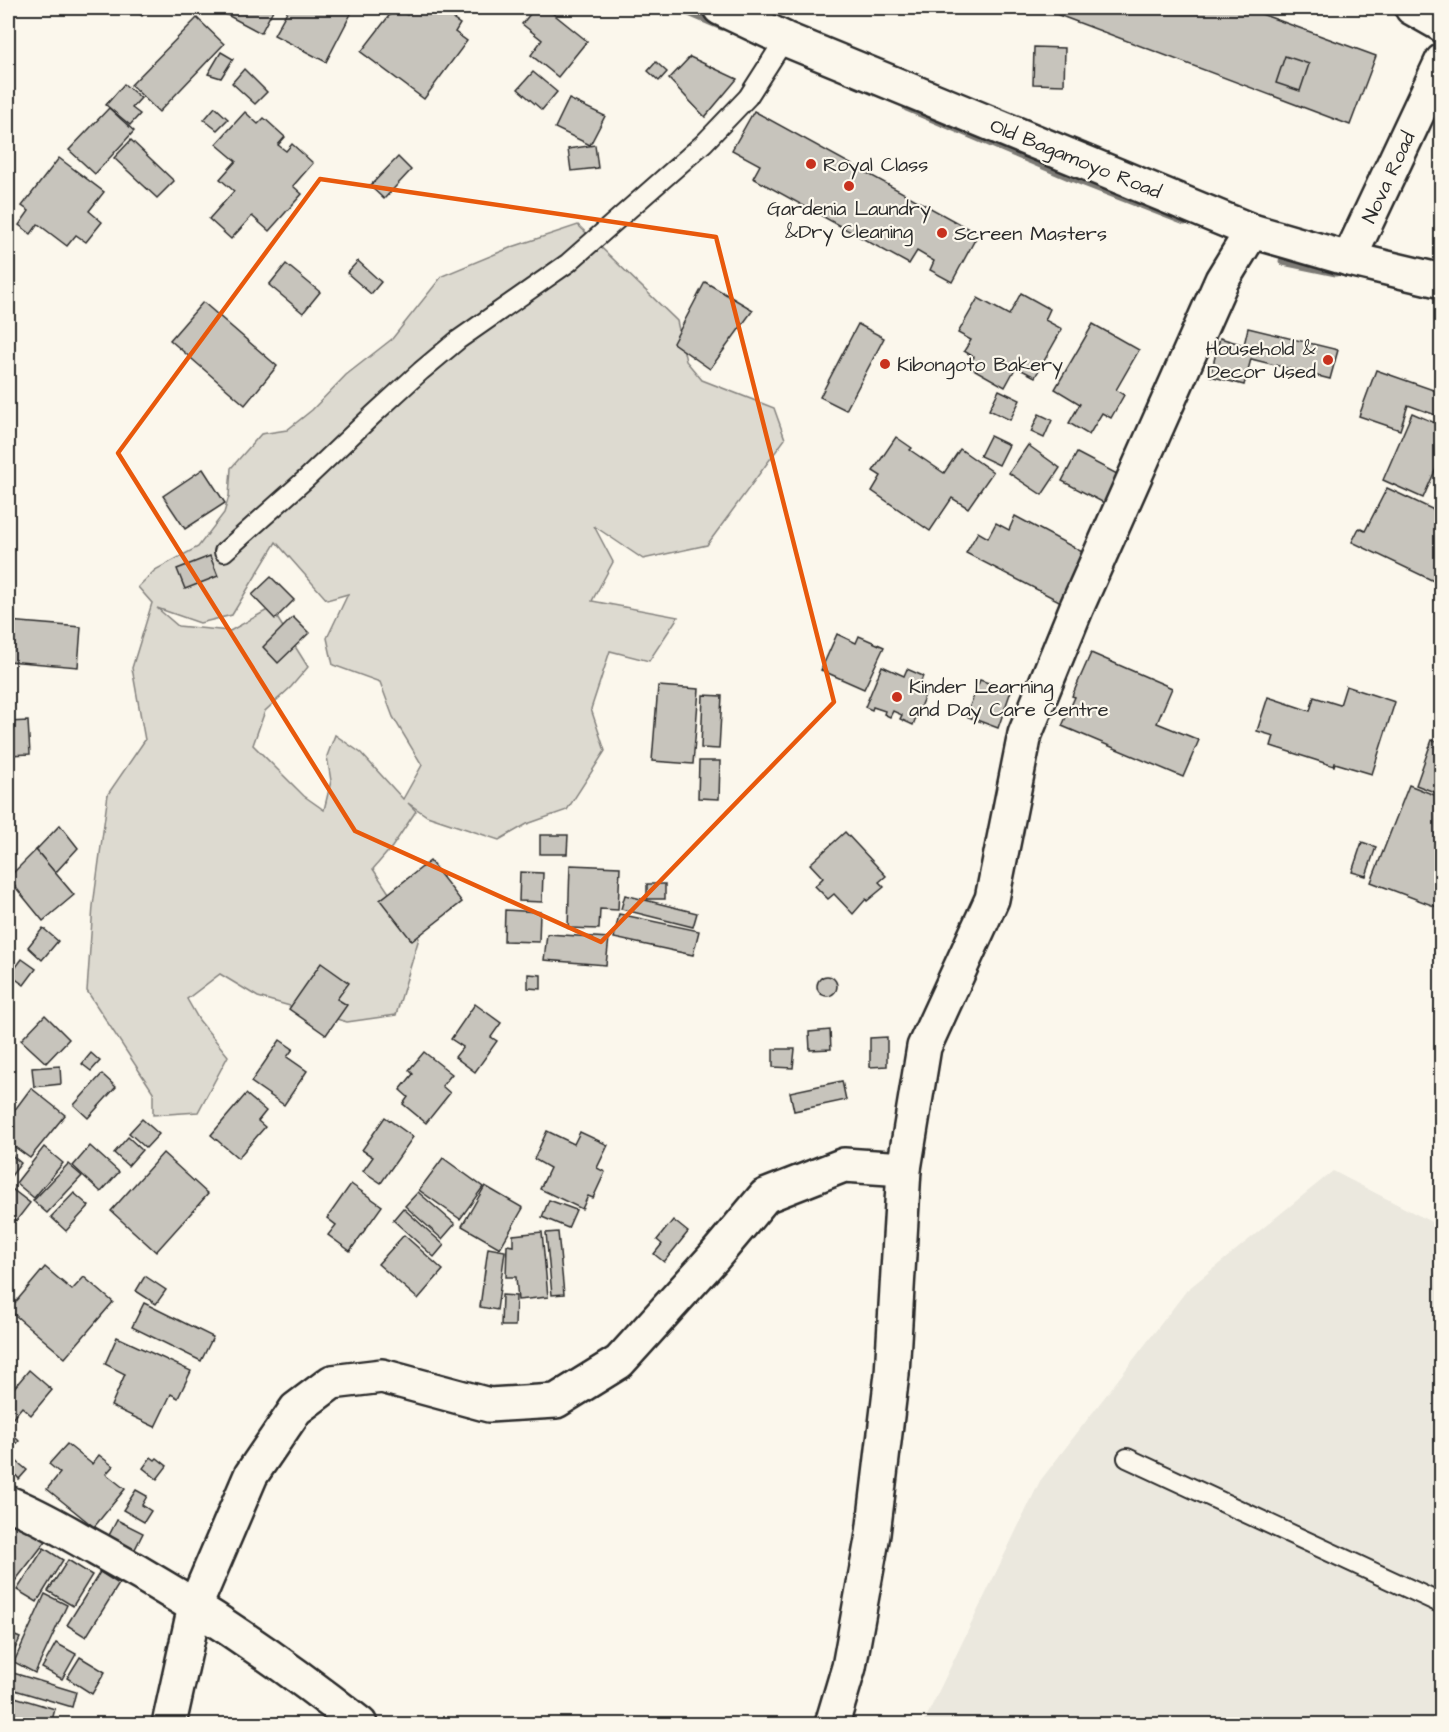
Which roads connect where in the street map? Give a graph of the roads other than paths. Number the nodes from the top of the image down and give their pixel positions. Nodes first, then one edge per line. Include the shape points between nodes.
1 (720, 8) edge
2 (1412, 8) edge
3 (1442, 25) edge
4 (785, 39) junction
5 (1442, 61) edge
6 (1252, 231) junction
7 (1349, 259) junction
8 (1442, 281) edge
9 (224, 552) dead end
10 (904, 1169) junction
11 (1126, 1458) dead end
12 (8, 1503) edge
13 (1442, 1604) edge
14 (195, 1606) junction
15 (169, 1725) edge
16 (360, 1725) edge
17 (832, 1725) edge

1 - 4 street, Old Bagamoyo Road
2 - 3 street
4 - 6 street, Old Bagamoyo Road
4 - 9 lane via 747,97 704,143 568,263 430,363
5 - 7 street, Nova Road
6 - 7 street, Old Bagamoyo Road
6 - 10 street via 1222,280 1025,734 992,898 924,1047
7 - 8 street, Old Bagamoyo Road
10 - 14 street via 844,1165 765,1196 619,1362 556,1401 489,1406 382,1376 333,1382 296,1409 250,1475
10 - 17 street via 892,1374 873,1534 849,1667
11 - 13 lane
12 - 14 street via 28,1510
14 - 15 street
14 - 16 street

